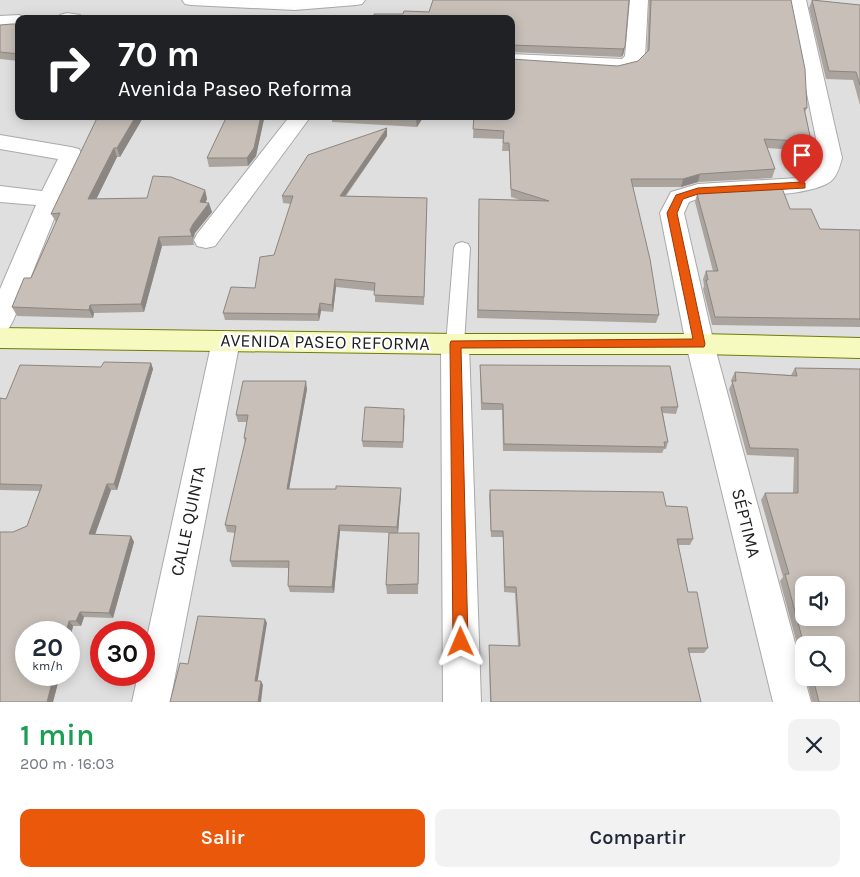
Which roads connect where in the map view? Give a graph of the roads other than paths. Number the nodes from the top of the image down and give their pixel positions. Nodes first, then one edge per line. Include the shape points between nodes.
1 (191, 0) edge
2 (356, 0) edge
3 (639, 0) edge
4 (803, 1) edge
5 (294, 8) edge
6 (15, 21) edge
7 (0, 22) edge
8 (515, 60) edge
9 (298, 120) edge
10 (0, 142) edge
11 (0, 194) edge
12 (50, 199) junction
13 (206, 240) dead end
14 (462, 248) dead end
15 (0, 321) edge
16 (0, 338) edge
17 (226, 341) junction
18 (455, 344) junction
19 (700, 344) junction
20 (860, 348) edge
21 (151, 702) edge
22 (462, 702) edge
23 (792, 702) edge

1 - 5 street
2 - 5 street
3 - 8 street via 635,58 629,63 617,66
4 - 19 street, SÉPTIMA via 830,158 824,176 802,185 698,191 679,197 672,213
6 - 7 street
9 - 13 street
10 - 12 street via 71,154
11 - 12 street
12 - 15 street
14 - 18 lane
16 - 17 main road, AVENIDA PASEO REFORMA
17 - 18 main road, AVENIDA PASEO REFORMA
17 - 21 street, CALLE QUINTA
18 - 19 main road, AVENIDA PASEO REFORMA
18 - 22 street
19 - 20 main road, AVENIDA PASEO REFORMA
19 - 23 street, SÉPTIMA

